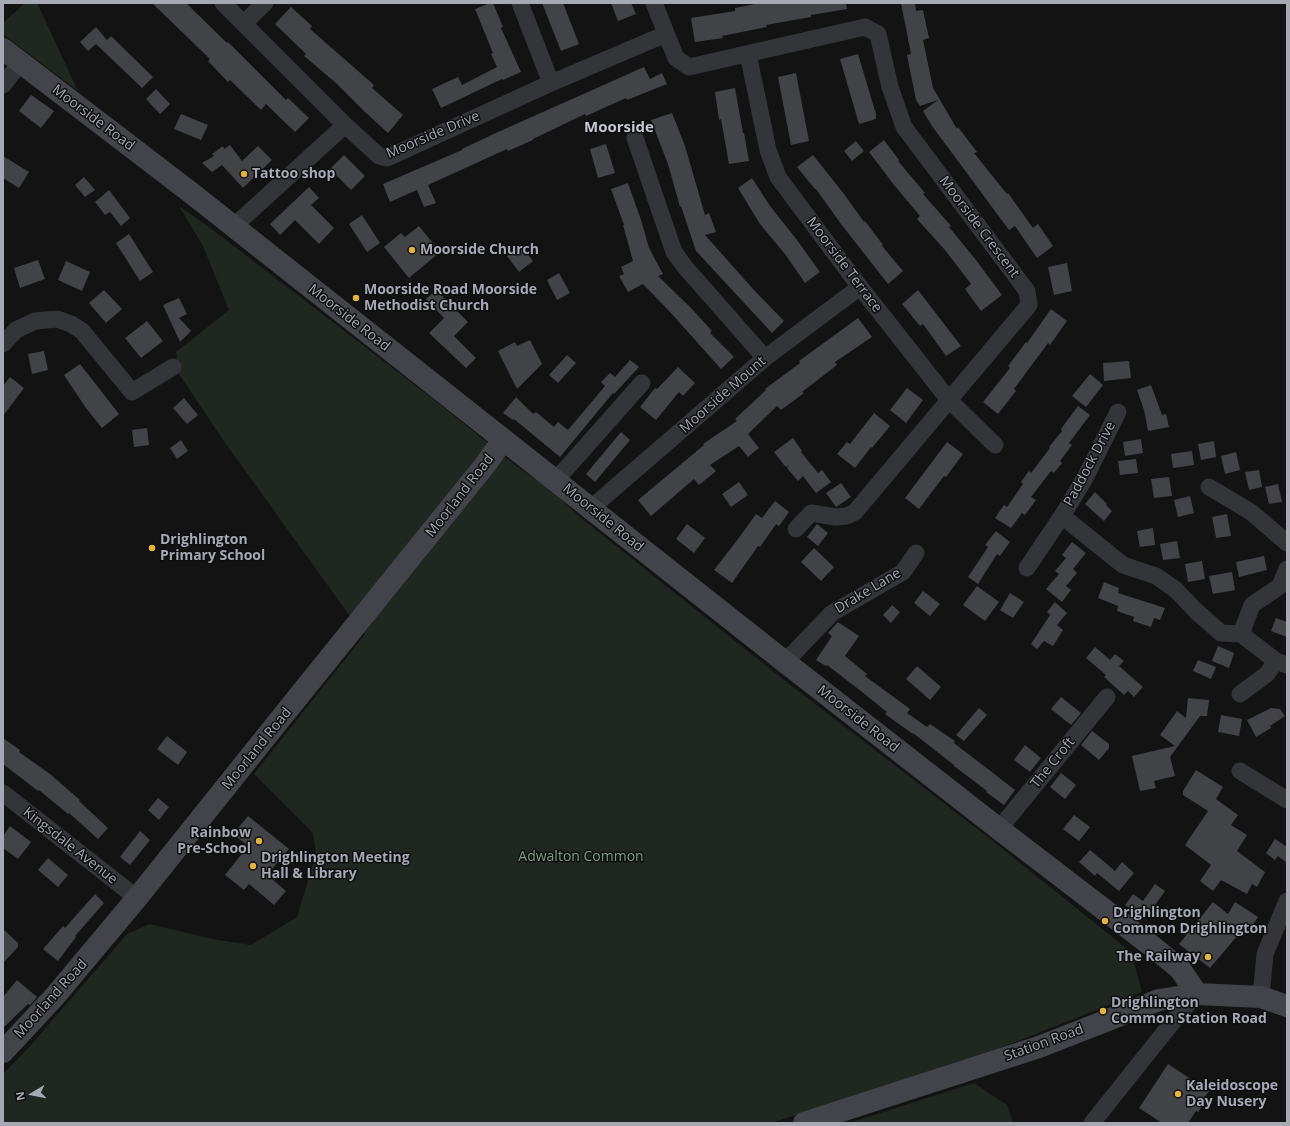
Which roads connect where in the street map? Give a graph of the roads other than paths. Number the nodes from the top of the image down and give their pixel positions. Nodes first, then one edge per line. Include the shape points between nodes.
1 (223, 3) edge
2 (265, 3) edge
3 (520, 3) edge
4 (654, 3) edge
5 (244, 23) junction
6 (666, 34) junction
7 (3, 49) edge
8 (748, 54) junction
9 (20, 62) junction
10 (551, 83) junction
11 (3, 85) edge
12 (345, 125) junction
13 (636, 138) dead end
14 (233, 227) junction
15 (860, 287) junction
16 (3, 344) edge
17 (765, 358) junction
18 (173, 368) dead end
19 (642, 383) dead end
20 (949, 400) junction
21 (1118, 412) dead end
22 (503, 440) junction
23 (996, 445) dead end
24 (556, 480) junction
25 (1209, 487) dead end
26 (590, 508) junction
27 (1062, 516) junction
28 (796, 529) dead end
29 (1287, 543) edge
30 (916, 553) dead end
31 (1027, 568) dead end
32 (1287, 569) edge
33 (1240, 634) junction
34 (786, 662) junction
35 (1281, 663) edge
36 (1240, 694) dead end
37 (1107, 697) dead end
38 (1240, 771) dead end
39 (3, 793) edge
40 (1287, 800) edge
41 (999, 829) junction
42 (137, 898) junction
43 (1287, 901) edge
44 (1197, 994) junction
45 (1261, 997) junction
46 (1287, 1006) edge
47 (3, 1052) edge
48 (804, 1123) edge
49 (1092, 1123) edge

1 - 5 street, Moorside Drive
2 - 5 street
3 - 10 street
4 - 6 street
5 - 12 street, Moorside Drive
6 - 8 street, Moorside Crescent via 676,58 689,67
6 - 10 street, Moorside Drive
7 - 9 street, Moorside Road
8 - 15 street, Moorside Terrace via 768,150 778,177
8 - 20 street, Moorside Crescent via 866,27 878,34 890,87 904,127 1027,291 1029,305
9 - 11 street
9 - 14 street, Moorside Road
10 - 12 street, Moorside Drive via 387,158 379,156
12 - 14 street
13 - 17 street via 674,252
14 - 22 street, Moorside Road
15 - 17 street, Moorside Mount
15 - 20 street, Moorside Terrace
16 - 18 street via 16,330 35,321 57,319 82,331 132,392
17 - 26 street, Moorside Mount
19 - 24 street
20 - 23 street, Moorside Terrace
20 - 28 street, Moorside Crescent via 855,512 836,517 811,514
21 - 27 street, Paddock Drive via 1085,478
22 - 24 street, Moorside Road
22 - 42 street, Moorland Road
24 - 26 street, Moorside Road
25 - 29 street via 1251,512
26 - 34 street, Moorside Road
27 - 31 street, Paddock Drive
27 - 33 street, Paddock Drive via 1123,565 1156,576 1176,590 1196,612 1221,633
30 - 34 street, Drake Lane via 903,572 832,613
32 - 33 street via 1280,586 1252,605
33 - 35 street
34 - 41 street, Moorside Road
35 - 36 street
37 - 41 street, The Croft
38 - 40 street
39 - 42 street, Kingsdale Avenue
41 - 44 street, Moorside Road via 1180,969
42 - 47 street, Moorland Road via 55,996
43 - 45 street via 1265,954
44 - 45 street, Station Road
44 - 48 street, Station Road via 1159,1000 1039,1047
44 - 49 street via 1178,1014
45 - 46 street, Station Road

